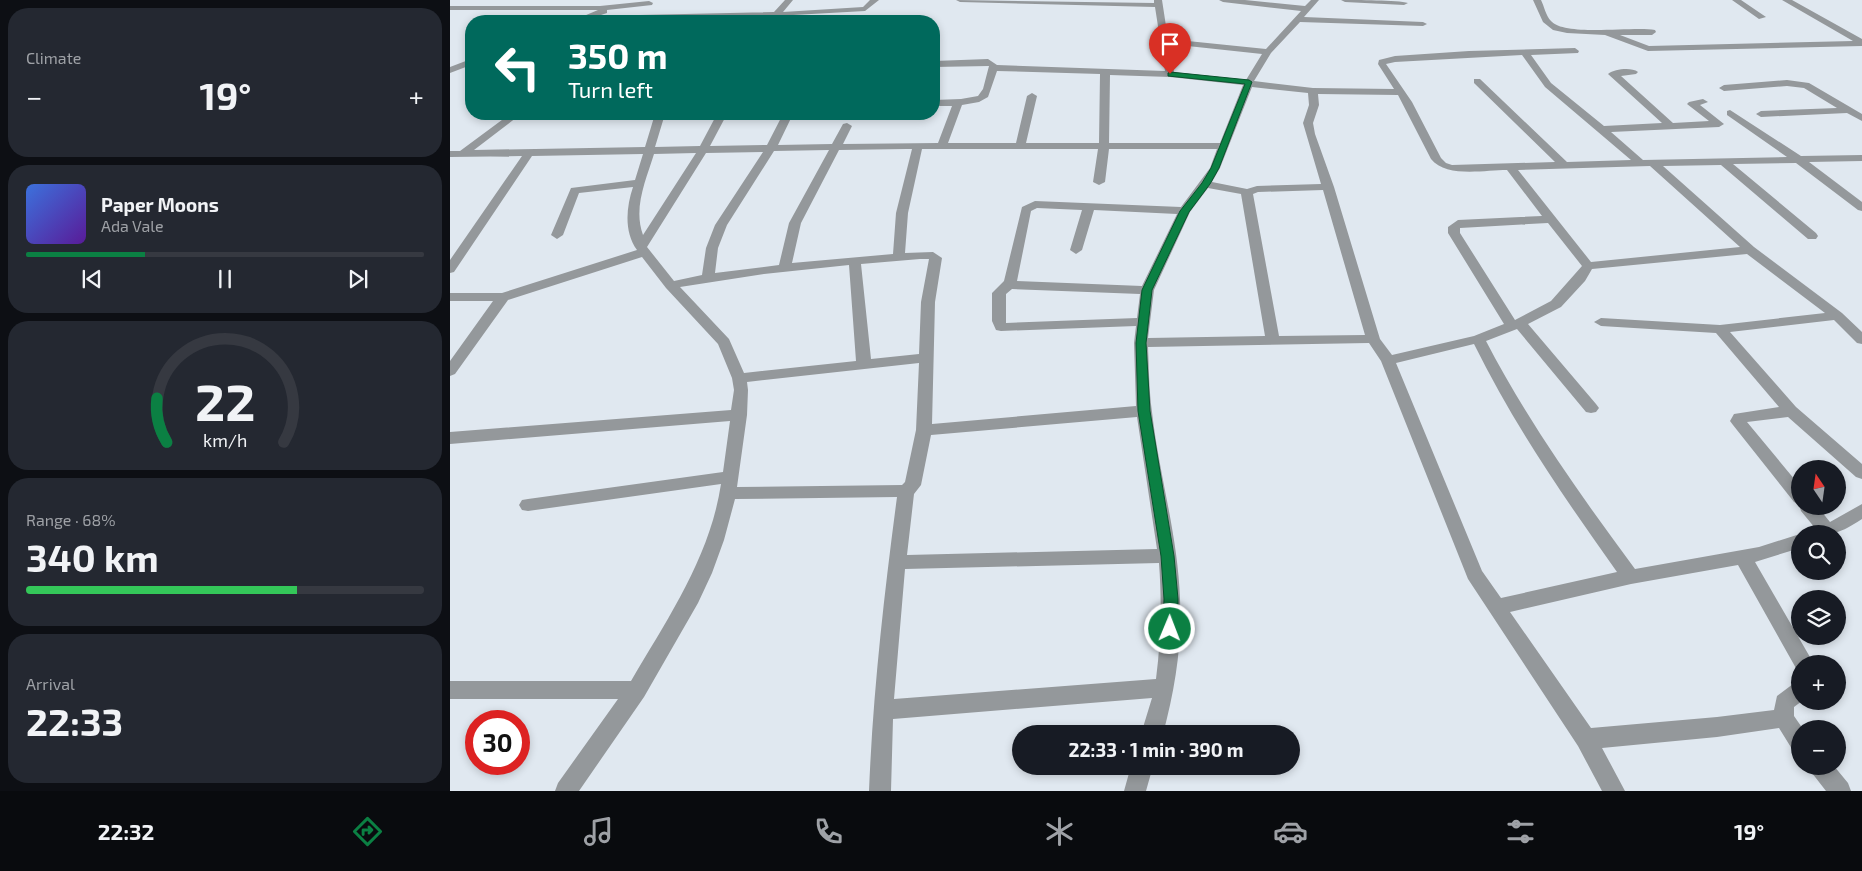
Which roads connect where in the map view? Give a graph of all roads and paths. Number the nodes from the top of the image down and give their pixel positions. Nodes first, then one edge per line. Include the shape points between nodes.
1 (458, 0) edge
2 (525, 0) edge
3 (788, 0) edge
4 (875, 0) edge
5 (960, 0) edge
6 (1223, 0) edge
7 (1315, 0) edge
8 (1345, 0) edge
9 (1537, 0) edge
10 (1736, 0) edge
11 (1786, 0) edge
12 (650, 2) edge
13 (1093, 2) edge
14 (1158, 2) edge
15 (1404, 3) dead end
16 (450, 7) edge
17 (515, 8) junction
18 (612, 8) junction
19 (1307, 9) junction
20 (593, 15) edge
21 (639, 15) edge
22 (776, 15) joint
23 (1762, 17) dead end
24 (1297, 19) junction
25 (1423, 24) dead end
26 (1604, 32) junction
27 (1652, 32) dead end
28 (1166, 41) junction
29 (1862, 42) edge
30 (1575, 51) dead end
31 (1268, 52) junction
32 (1524, 52) junction
33 (465, 64) edge
34 (940, 64) edge
35 (993, 68) junction
36 (450, 70) edge
37 (1105, 71) junction
38 (1633, 72) dead end
39 (1170, 74) junction
40 (1477, 81) dead end
41 (1249, 82) junction
42 (1724, 88) dead end
43 (1313, 91) junction
44 (1400, 92) junction
45 (1032, 96) dead end
46 (958, 102) junction
47 (1703, 102) dead end
48 (940, 103) edge
49 (1849, 110) junction
50 (1730, 113) dead end
51 (1761, 114) dead end
52 (1862, 118) edge
53 (508, 120) edge
54 (658, 120) edge
55 (719, 120) edge
56 (785, 120) edge
57 (847, 126) dead end
58 (1672, 127) junction
59 (1602, 129) junction
60 (918, 146) junction
61 (942, 146) junction
62 (1020, 146) junction
63 (1104, 146) junction
64 (1224, 146) junction
65 (837, 147) junction
66 (704, 148) junction
67 (771, 148) junction
68 (648, 151) junction
69 (528, 153) junction
70 (450, 154) edge
71 (463, 154) junction
72 (1862, 158) edge
73 (1798, 159) junction
74 (1724, 162) junction
75 (450, 163) edge
76 (1640, 163) junction
77 (1653, 163) junction
78 (1565, 166) junction
79 (1510, 167) junction
80 (639, 182) junction
81 (1099, 182) dead end
82 (1205, 184) junction
83 (1328, 187) junction
84 (1248, 192) junction
85 (1089, 206) junction
86 (1861, 206) edge
87 (1184, 211) junction
88 (1552, 219) junction
89 (557, 235) dead end
90 (1812, 236) dead end
91 (643, 249) junction
92 (1076, 250) dead end
93 (1750, 250) junction
94 (899, 257) junction
95 (855, 262) junction
96 (1588, 266) junction
97 (785, 267) junction
98 (450, 269) edge
99 (708, 277) junction
100 (1010, 282) junction
101 (672, 285) junction
102 (1147, 290) junction
103 (450, 297) edge
104 (503, 297) junction
105 (1837, 316) junction
106 (1144, 322) junction
107 (1601, 322) dead end
108 (1516, 324) junction
109 (1720, 329) junction
110 (1373, 339) junction
111 (1478, 339) junction
112 (1862, 340) edge
113 (1273, 341) junction
114 (1141, 343) junction
115 (927, 358) junction
116 (1388, 360) junction
117 (864, 366) junction
118 (450, 371) edge
119 (739, 378) junction
120 (1591, 408) dead end
121 (1791, 410) junction
122 (1144, 411) junction
123 (738, 415) junction
124 (924, 430) junction
125 (450, 438) edge
126 (1862, 473) edge
127 (729, 485) junction
128 (1791, 487) edge
129 (906, 491) junction
130 (528, 505) dead end
131 (1862, 511) edge
132 (1836, 525) edge
133 (1791, 544) edge
134 (1167, 556) junction
135 (1743, 558) junction
136 (897, 562) junction
137 (1631, 578) junction
138 (1497, 607) junction
139 (1799, 655) edge
140 (1165, 688) junction
141 (450, 690) edge
142 (637, 690) junction
143 (1791, 697) edge
144 (883, 710) junction
145 (1784, 718) junction
146 (1155, 725) edge
147 (1791, 728) edge
148 (1586, 739) junction
149 (1139, 775) edge
150 (1827, 775) edge
151 (566, 791) edge
152 (880, 791) edge
153 (1135, 791) edge
154 (1614, 791) edge
155 (1840, 791) edge

1 - 16 street
2 - 17 street
3 - 22 street
4 - 22 street via 862,10
5 - 13 street
6 - 19 street
7 - 19 street
8 - 15 street
9 - 26 street via 1549,25 1554,28
10 - 23 street
11 - 29 street
12 - 18 street
12 - 21 street
13 - 14 street
14 - 28 street
16 - 17 street
17 - 18 street
18 - 20 street
19 - 24 street
24 - 25 street
24 - 31 street
26 - 27 street
26 - 29 street via 1656,49
28 - 31 street
28 - 39 street
30 - 32 street
31 - 41 street
32 - 44 street via 1382,62
32 - 59 street via 1548,86
33 - 36 street
34 - 35 street via 984,62 991,63
35 - 37 street
35 - 46 street via 984,96
37 - 39 street
37 - 63 street
38 - 58 street via 1616,73 1614,76
39 - 41 street
40 - 78 street
41 - 43 street
41 - 64 street
42 - 49 street via 1787,83 1806,85
43 - 44 street
43 - 83 street via 1314,105 1308,123
44 - 79 street via 1442,165 1460,169
45 - 62 street
46 - 48 street
46 - 61 street
47 - 58 street via 1692,104 1720,124
49 - 51 street
49 - 52 street
50 - 73 street
53 - 71 street
54 - 68 street
55 - 66 street
56 - 67 street
57 - 65 street
58 - 59 street
59 - 76 street
60 - 61 street
60 - 65 street
60 - 94 street via 902,213
61 - 62 street
62 - 63 street
63 - 64 street
63 - 81 street
64 - 82 street
65 - 67 street
65 - 97 street via 796,223
66 - 67 street
66 - 68 street
66 - 91 street
67 - 99 street via 721,225 712,248
68 - 69 street
68 - 80 street
69 - 71 street
69 - 98 street
70 - 71 street
71 - 75 street
72 - 73 street
73 - 74 street
73 - 86 street
74 - 77 street
74 - 90 street
76 - 77 street
76 - 78 street
77 - 93 street
78 - 79 street
79 - 88 street
80 - 89 street via 575,190
80 - 91 street via 633,217
82 - 84 street
82 - 87 street
83 - 84 street
83 - 110 street
84 - 113 street
85 - 87 street
85 - 92 street
85 - 100 street via 1027,206
87 - 102 street
88 - 96 street
88 - 108 street via 1467,223 1454,227 1454,232
91 - 101 street
91 - 104 street
93 - 96 street
93 - 105 street
94 - 95 street
94 - 115 street via 927,255 936,258 928,302
95 - 97 street
95 - 117 street
96 - 108 street via 1556,304
97 - 99 street
99 - 101 street
100 - 102 street via 1021,286
100 - 106 street via 999,293 998,321 1001,327
101 - 119 street via 724,342
102 - 106 street
103 - 104 street
104 - 118 street
105 - 109 street
105 - 112 street
106 - 114 street
107 - 109 street
108 - 111 street
108 - 120 street
109 - 121 street
110 - 113 street
110 - 116 street
111 - 116 street
111 - 137 street via 1514,408 1572,497
113 - 114 street
114 - 122 street
115 - 117 street
115 - 124 street
116 - 138 street via 1474,574
117 - 119 street
119 - 123 street
121 - 126 street
121 - 128 street via 1739,418 1738,421
122 - 124 street
122 - 134 street
123 - 125 street
123 - 127 street
124 - 129 street via 913,485
127 - 129 street
127 - 130 street
127 - 142 street via 703,572
129 - 136 street
131 - 132 street
133 - 135 street
134 - 136 street
134 - 140 street via 1171,599
135 - 137 street
135 - 139 street
136 - 144 street
137 - 138 street
138 - 148 street
140 - 144 street
140 - 146 street
141 - 142 street
142 - 151 street
143 - 145 street via 1784,703
144 - 152 street
145 - 147 street
145 - 148 street
148 - 154 street
149 - 153 street
150 - 155 street

